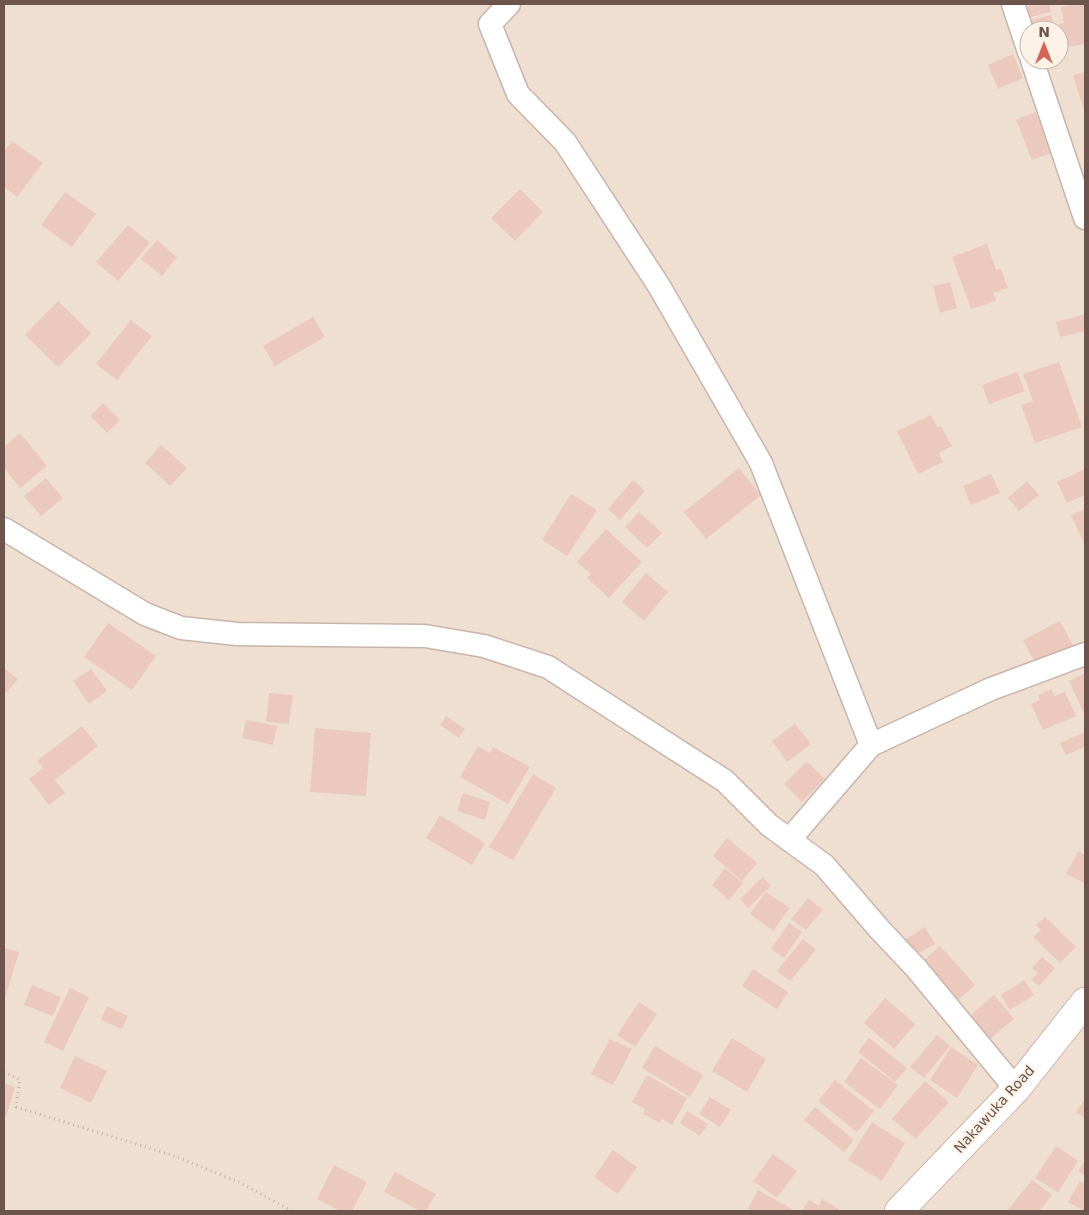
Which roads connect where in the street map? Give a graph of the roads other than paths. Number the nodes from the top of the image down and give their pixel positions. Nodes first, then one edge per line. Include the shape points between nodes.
1 (509, 4) edge
2 (1013, 4) edge
3 (1019, 22) edge
4 (1035, 70) edge
5 (1085, 218) edge
6 (4, 529) edge
7 (1085, 654) edge
8 (871, 745) junction
9 (789, 840) junction
10 (1085, 1002) edge
11 (1016, 1089) junction
12 (902, 1210) edge

1 - 8 street via 490,24 518,94 565,142 659,286 761,463
2 - 3 street
4 - 5 street
6 - 9 street via 145,614 181,628 247,635 425,636 484,646 548,668 725,782 769,826
7 - 8 street via 991,690
8 - 9 street
9 - 11 street via 824,865 916,968
10 - 11 main road, Nakawuka Road
11 - 12 main road, Nakawuka Road

